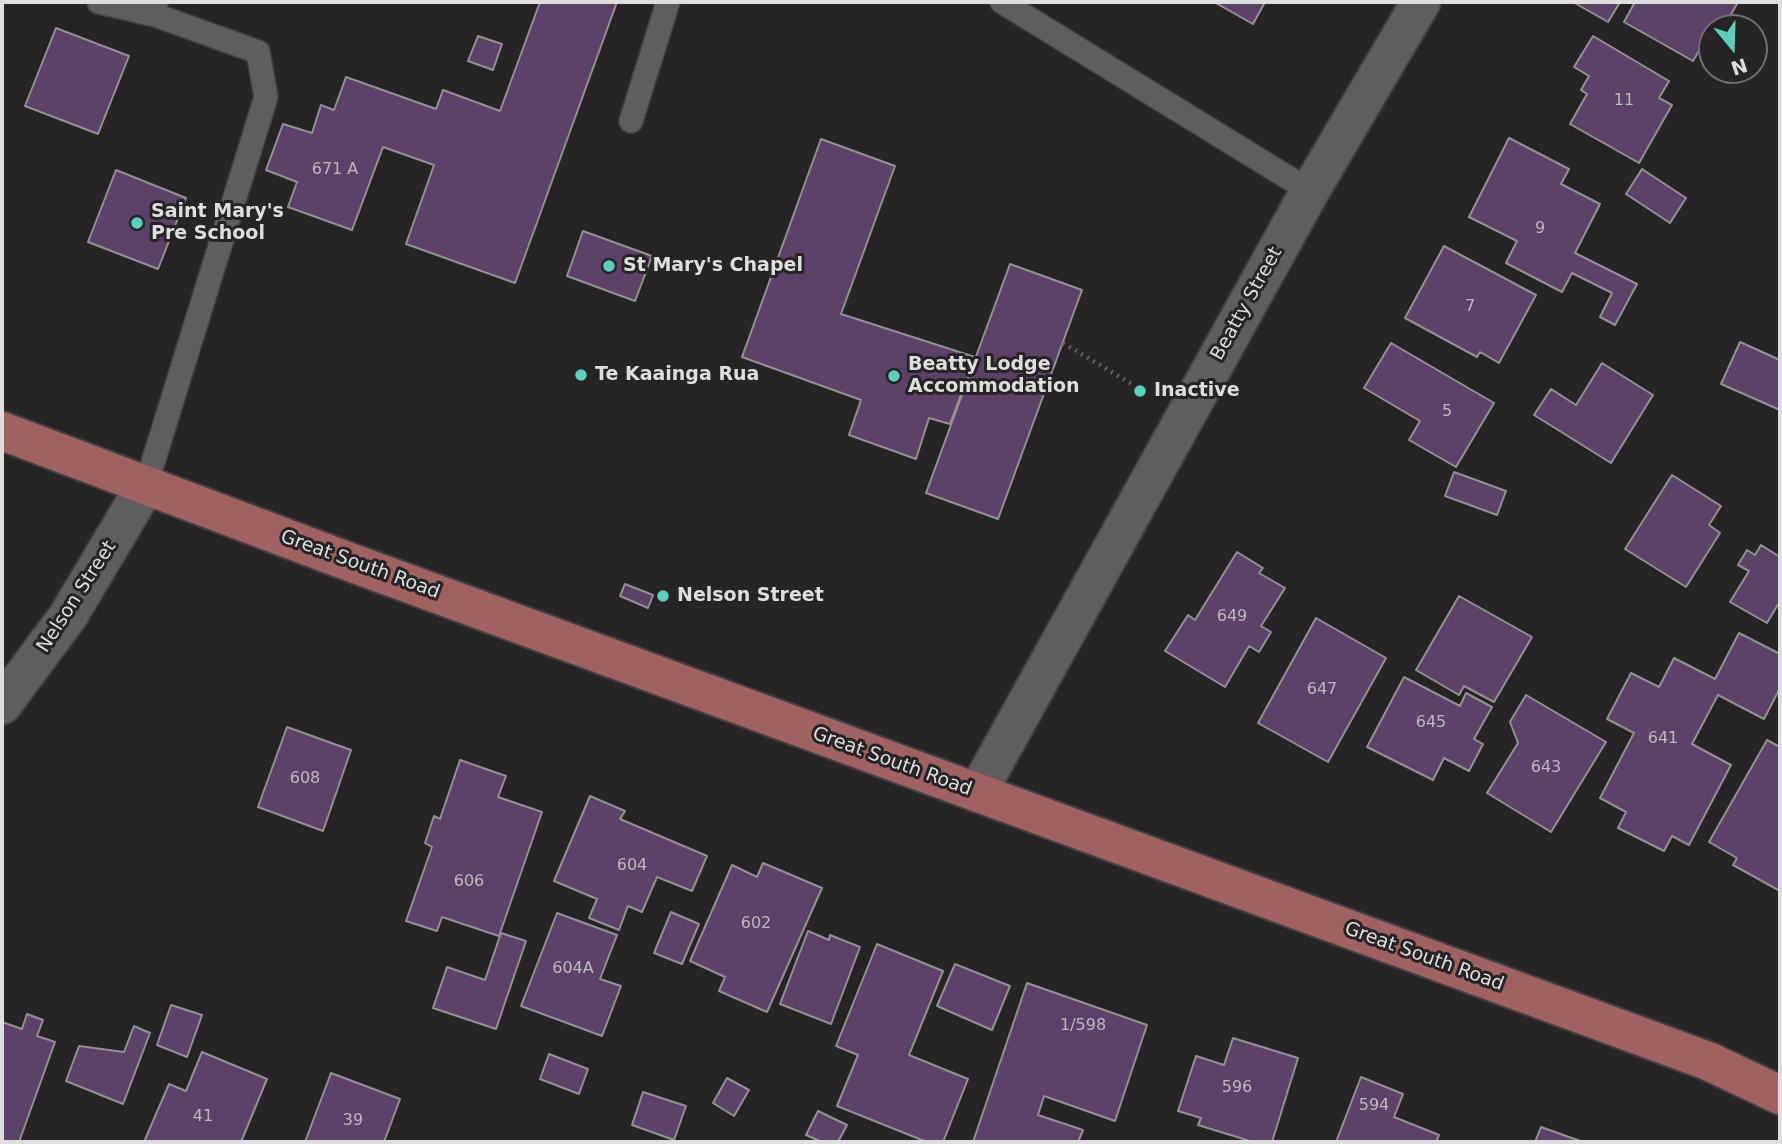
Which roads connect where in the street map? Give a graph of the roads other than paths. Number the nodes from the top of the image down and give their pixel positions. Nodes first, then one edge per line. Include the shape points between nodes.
1 (99, 2) edge
2 (668, 2) edge
3 (1002, 2) edge
4 (1421, 2) edge
5 (155, 8) edge
6 (631, 121) dead end
7 (1310, 191) junction
8 (2, 431) edge
9 (146, 485) junction
10 (2, 705) edge
11 (977, 793) junction
12 (1780, 1095) edge

1 - 5 lane
2 - 6 lane
3 - 7 lane
4 - 7 street, Beatty Street
5 - 9 lane via 258,52 266,97
7 - 11 street, Beatty Street
8 - 9 main road, Great South Road
9 - 10 street, Nelson Street via 68,616
9 - 11 main road, Great South Road
11 - 12 main road, Great South Road via 1708,1061

